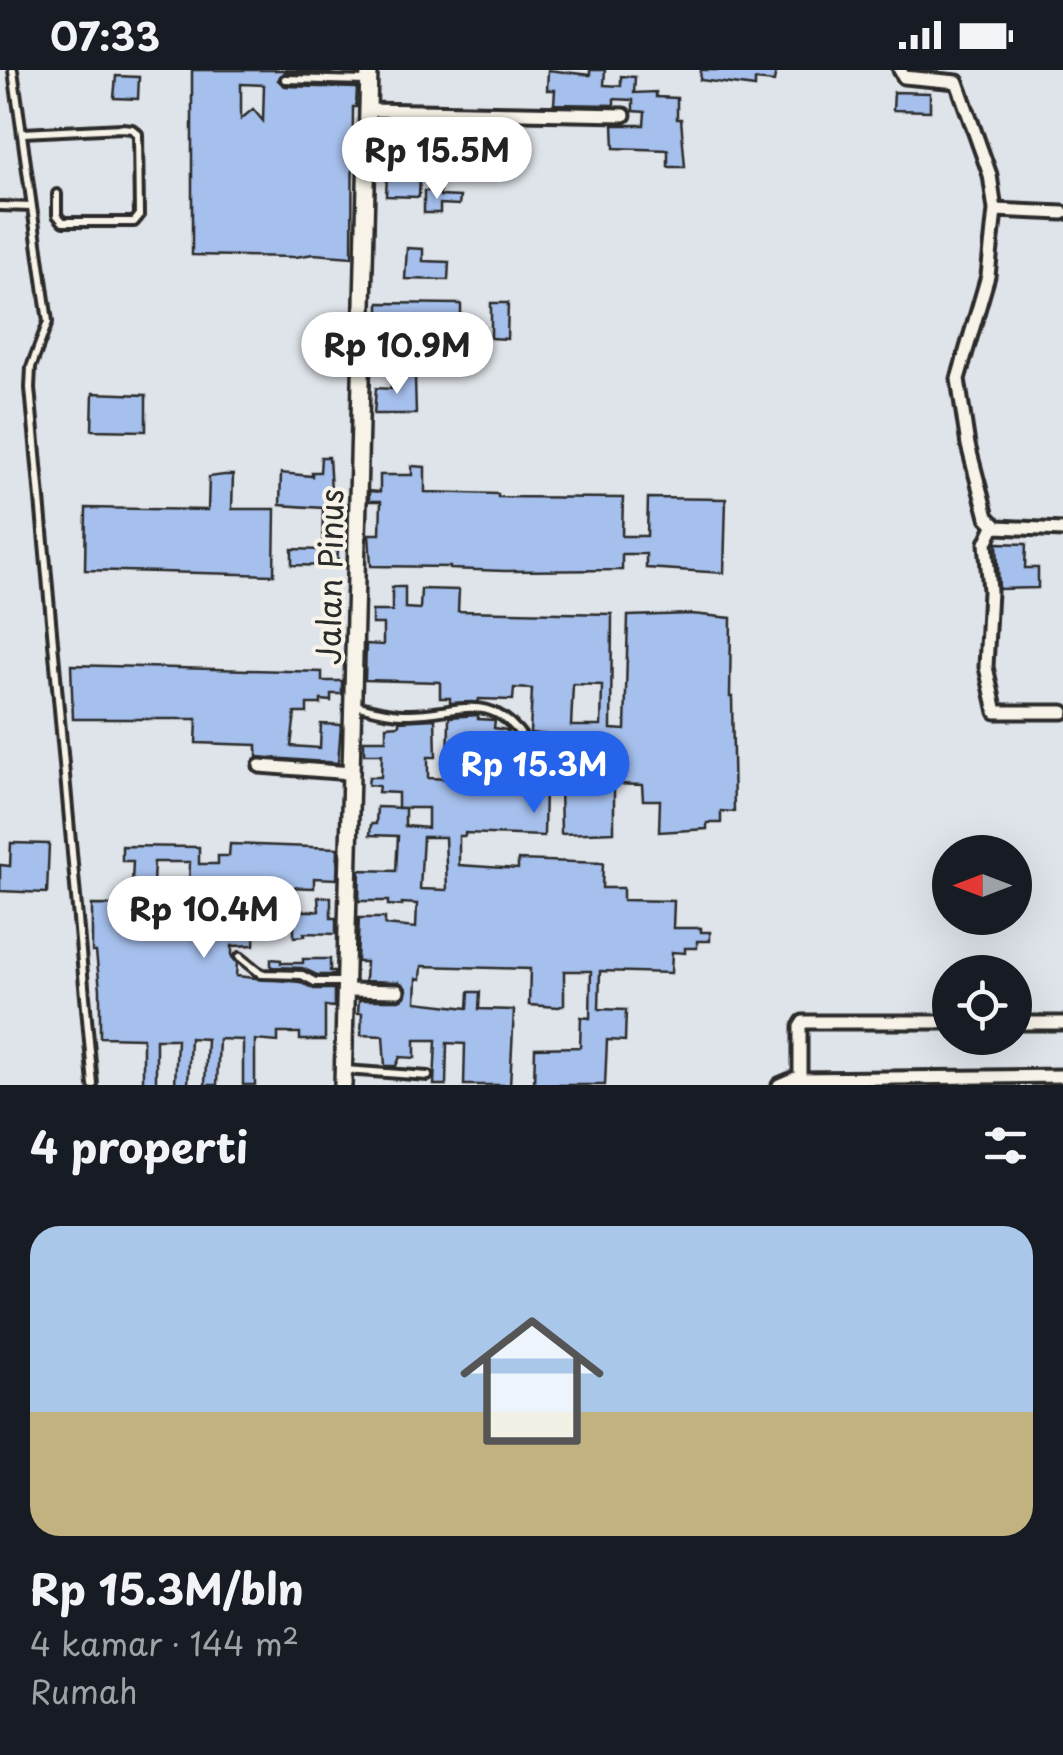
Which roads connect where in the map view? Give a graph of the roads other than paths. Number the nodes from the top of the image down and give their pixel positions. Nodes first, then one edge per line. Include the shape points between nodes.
1 (13, 70) edge
2 (900, 70) edge
3 (369, 76) edge
4 (285, 79) dead end
5 (368, 110) junction
6 (624, 114) dead end
7 (23, 132) junction
8 (56, 194) dead end
9 (0, 206) edge
10 (32, 207) junction
11 (995, 210) junction
12 (1063, 213) edge
13 (994, 526) junction
14 (1063, 530) edge
15 (354, 705) junction
16 (1063, 712) edge
17 (260, 766) dead end
18 (351, 773) junction
19 (584, 776) dead end
20 (240, 957) dead end
21 (346, 986) junction
22 (398, 991) dead end
23 (932, 1022) edge
24 (1032, 1023) edge
25 (1063, 1023) edge
26 (428, 1076) dead end
27 (1063, 1076) edge
28 (343, 1077) edge
29 (798, 1080) junction
30 (93, 1085) edge
31 (779, 1085) edge

1 - 7 lane
2 - 11 street via 904,77 957,82 990,175
3 - 4 lane
3 - 5 street, Jalan Pinus
5 - 6 street
5 - 15 street, Jalan Pinus
7 - 8 lane via 136,130 134,222 63,222
7 - 10 lane
9 - 10 lane
10 - 30 lane via 48,322 30,388
11 - 12 street
11 - 13 street via 988,276 958,379 968,446
13 - 14 street
13 - 16 street via 986,544 986,666 996,712
15 - 18 street, Jalan Pinus
15 - 19 lane via 407,714 477,705 495,711 524,740 583,746
17 - 18 street
18 - 21 street, Jalan Pinus
20 - 21 lane via 261,974
21 - 22 street
21 - 28 street, Jalan Pinus
23 - 29 street via 804,1022
24 - 25 street
26 - 28 lane
27 - 29 street
29 - 31 street

